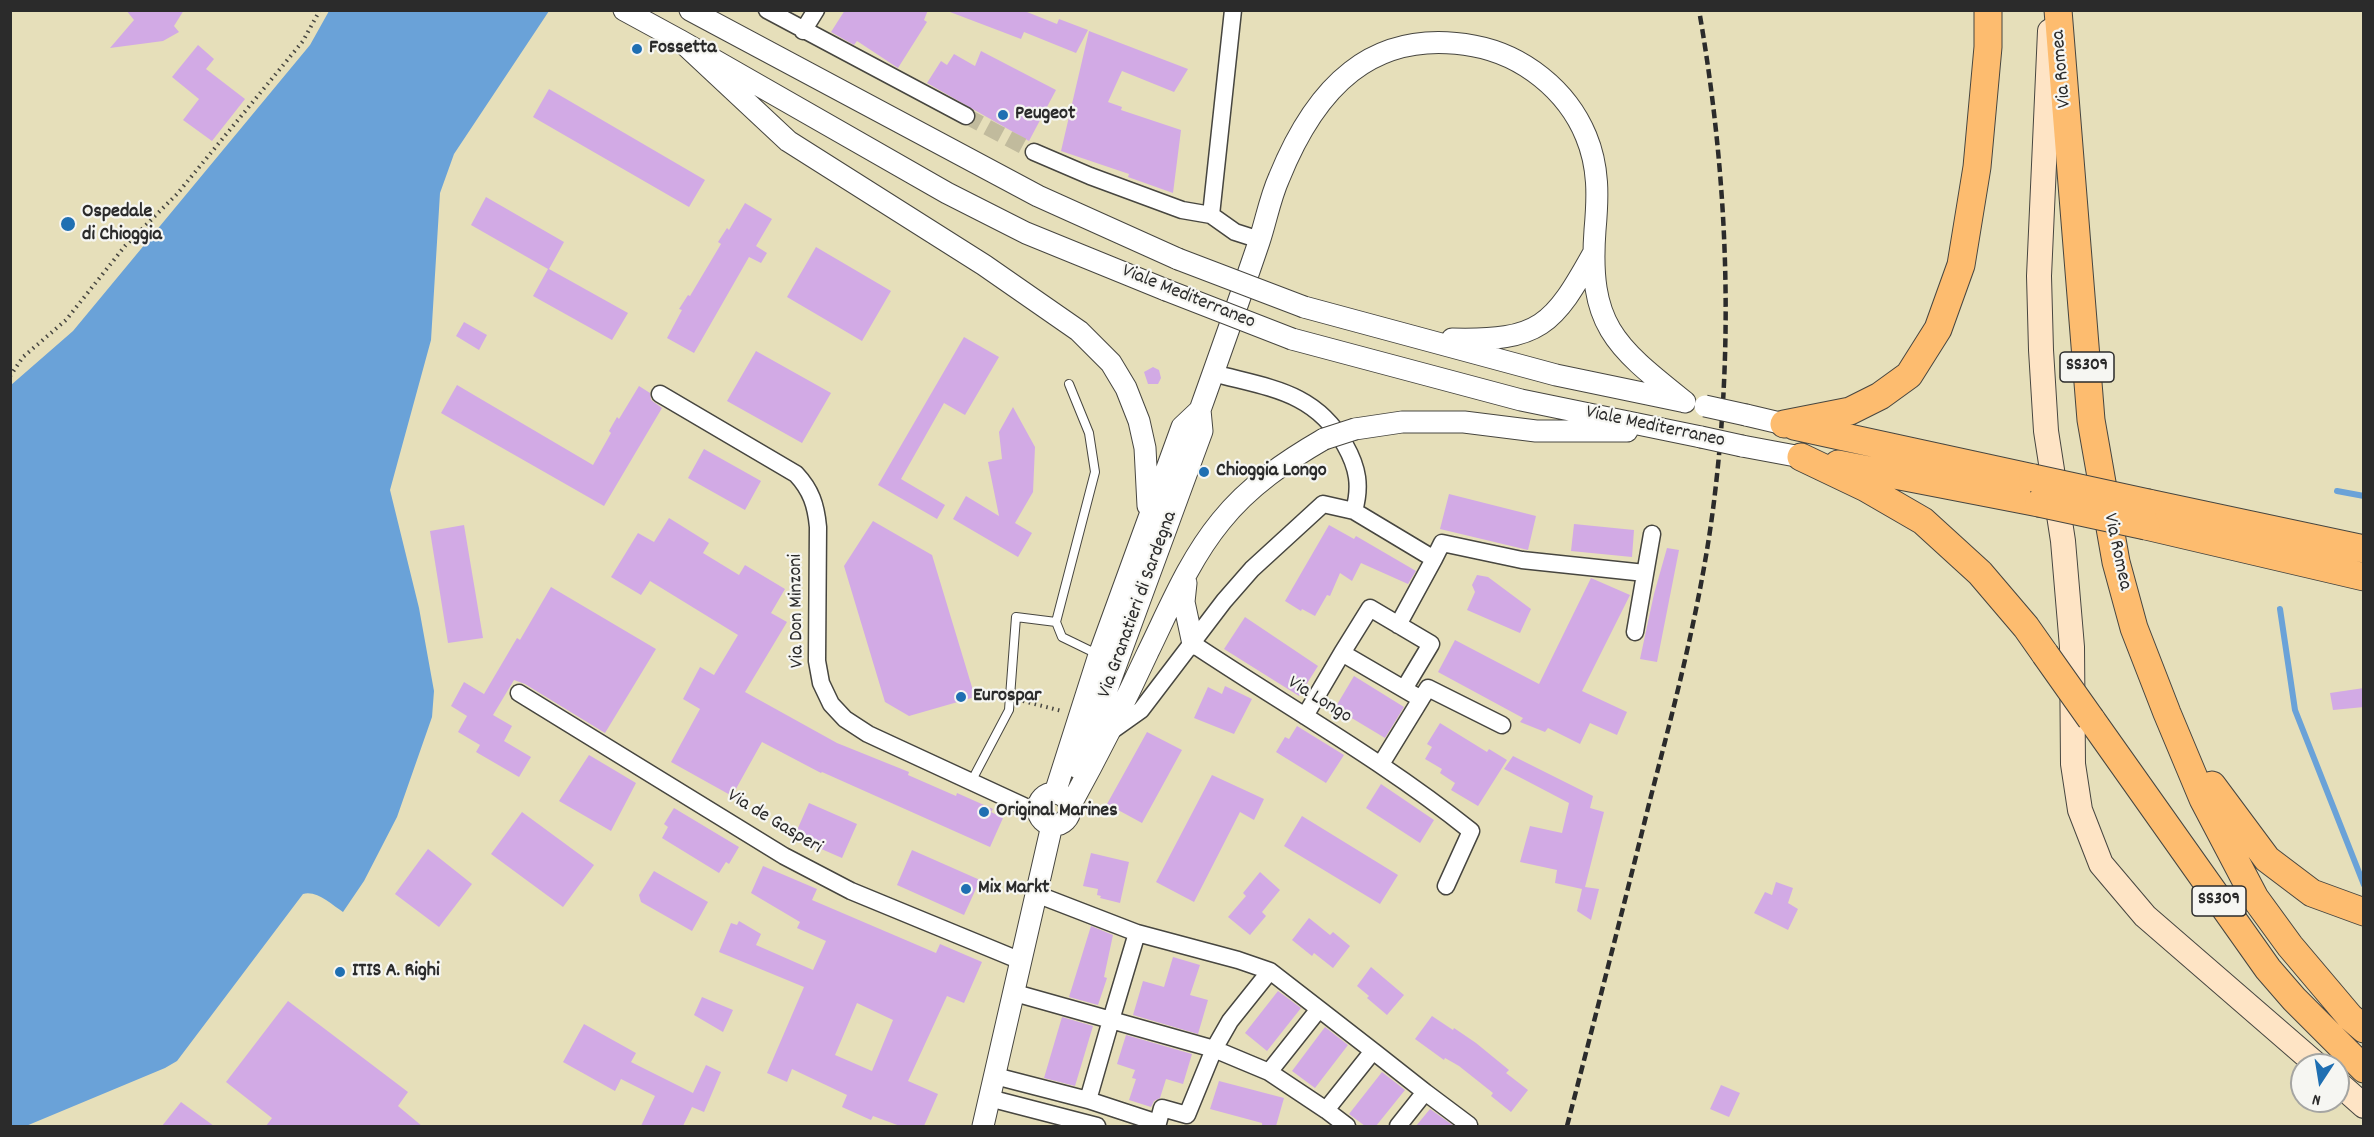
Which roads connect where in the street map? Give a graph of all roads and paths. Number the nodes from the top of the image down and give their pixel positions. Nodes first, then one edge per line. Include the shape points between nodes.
1 (320, 10) edge
2 (624, 10) edge
3 (690, 10) edge
4 (766, 10) edge
5 (816, 10) edge
6 (1233, 10) edge
7 (1989, 10) edge
8 (2051, 10) edge
9 (2058, 10) edge
10 (803, 31) junction
11 (681, 41) junction
12 (966, 116) tunnel mouth
13 (1034, 152) tunnel mouth
14 (1211, 215) junction
15 (1260, 240) junction
16 (1594, 252) junction
17 (1414, 338) junction
18 (1213, 373) junction
19 (10, 376) edge
20 (1069, 384) dead end
21 (660, 394) dead end
22 (1695, 404) junction
23 (1200, 410) junction
24 (1784, 423) junction
25 (1668, 431) junction
26 (1801, 457) junction
27 (2036, 491) junction
28 (1354, 511) junction
29 (2147, 514) junction
30 (1148, 523) junction
31 (1652, 534) dead end
32 (2364, 549) edge
33 (1434, 559) junction
34 (1188, 569) junction
35 (1645, 573) junction
36 (2364, 577) edge
37 (1056, 622) junction
38 (1398, 625) junction
39 (1635, 632) dead end
40 (1193, 644) junction
41 (1342, 653) junction
42 (1098, 655) junction
43 (1119, 662) junction
44 (1404, 689) junction
45 (519, 693) dead end
46 (1421, 699) junction
47 (2166, 713) junction
48 (1305, 716) junction
49 (1502, 725) dead end
50 (1110, 732) junction
51 (1381, 764) junction
52 (971, 782) junction
53 (1063, 799) junction
54 (1047, 821) junction
55 (1446, 886) dead end
56 (1036, 894) junction
57 (2364, 912) edge
58 (1137, 933) junction
59 (1021, 961) junction
60 (1270, 971) junction
61 (1015, 993) junction
62 (1319, 1008) junction
63 (1111, 1020) junction
64 (2364, 1029) edge
65 (1214, 1049) junction
66 (1373, 1051) junction
67 (2303, 1053) edge
68 (2364, 1069) edge
69 (1269, 1072) junction
70 (995, 1076) junction
71 (1425, 1092) junction
72 (2350, 1094) edge
73 (989, 1098) junction
74 (1088, 1100) junction
75 (2364, 1106) edge
76 (1326, 1110) junction
77 (983, 1126) edge
78 (1097, 1126) edge
79 (1347, 1126) edge
80 (1398, 1126) edge
81 (1467, 1126) edge

1 - 19 path via 303,41 184,185 125,246 66,321 23,357
2 - 11 street, Viale Mediterraneo
3 - 17 street, Viale Mediterraneo, bridge via 1038,196 1178,259 1304,307
4 - 10 street
5 - 10 street
6 - 14 street
7 - 24 main road via 1977,168 1960,265 1938,329 1909,375 1880,396 1850,411
8 - 67 main road via 2039,276 2041,350 2046,431 2063,541 2072,647 2073,764 2080,810 2101,864 2145,916
9 - 47 main road, Via Romea / SS309 via 2091,420 2116,562 2134,628
10 - 12 street
11 - 25 street, Viale Mediterraneo, bridge via 946,193 1026,232 1166,290 1292,339 1521,400
11 - 30 street via 788,141 1041,304 1079,331 1111,363 1126,388 1145,448
13 - 14 street via 1182,210
14 - 15 street via 1235,232
15 - 16 street, Via Granatieri di Sardegna via 1278,179 1302,129 1340,80 1364,62 1391,50 1447,41 1509,57 1540,76 1570,107 1586,134 1595,162 1598,196
15 - 18 street, Via Granatieri di Sardegna
16 - 17 street via 1571,294 1542,325 1490,340
16 - 22 street, Via Granatieri di Sardegna via 1597,302 1620,346 1644,369
17 - 22 street, Viale Mediterraneo via 1556,375
18 - 23 street, Via Granatieri di Sardegna
18 - 28 street via 1299,398 1316,408 1336,429 1353,459 1360,492
20 - 37 lane via 1089,433 1095,472
21 - 52 street, Via Don Minzoni via 796,474 807,486 816,505 818,527 817,661 821,683 831,704 868,734
22 - 24 street, Viale Mediterraneo, bridge
23 - 30 street, Via Granatieri di Sardegna via 1182,427
23 - 43 street, Via Granatieri di Sardegna via 1202,432
24 - 27 main road
25 - 26 street, Viale Mediterraneo, bridge
25 - 34 street, bridge via 1536,431 1464,422 1402,422 1355,429 1324,439 1286,461 1252,488 1221,520
26 - 27 main road
26 - 68 main road, SS309, bridge via 1923,521 1980,573 2026,627 2268,969
27 - 29 main road, bridge
28 - 33 street
28 - 40 street via 1323,504 1252,569
29 - 32 main road
29 - 36 main road
30 - 42 street, Via Granatieri di Sardegna
31 - 35 street
33 - 35 street via 1442,543 1522,560
33 - 38 street
34 - 40 street via 1184,602
34 - 50 street
35 - 39 street
37 - 42 lane via 1062,637
37 - 52 lane via 1017,617 1009,710
38 - 41 street via 1370,608
38 - 44 street via 1431,644
40 - 48 street, Via Longo
40 - 50 street via 1141,710
41 - 44 street
41 - 48 street
42 - 43 lane
42 - 53 street, Via Granatieri di Sardegna
43 - 53 street, Via Granatieri di Sardegna
44 - 46 street
45 - 59 street, Via de Gasperi via 784,856 851,891
46 - 49 street via 1428,687
46 - 51 street
47 - 57 main road, SS309 via 2220,798 2267,859 2312,893
47 - 64 main road, Via Romea / SS309 via 2203,799 2255,898 2289,946
48 - 51 street, Via Longo
50 - 53 street
51 - 55 street, Via Longo via 1472,831
52 - 54 street, Via Don Minzoni via 1039,813
53 - 54 street via 1048,794 1039,804 1038,811
54 - 56 street
56 - 58 street
56 - 59 street
58 - 60 street
58 - 63 street
59 - 61 street
60 - 62 street
60 - 65 street via 1230,1021
61 - 63 street
61 - 70 street
62 - 66 street
62 - 69 street
63 - 65 street
63 - 74 street
65 - 69 street
65 - 74 street via 1187,1115 1162,1107 1158,1123
66 - 71 street
66 - 76 street
69 - 76 street
70 - 73 street
70 - 74 street
71 - 80 street
71 - 81 street
72 - 75 main road
73 - 77 street
73 - 78 street
76 - 79 street

